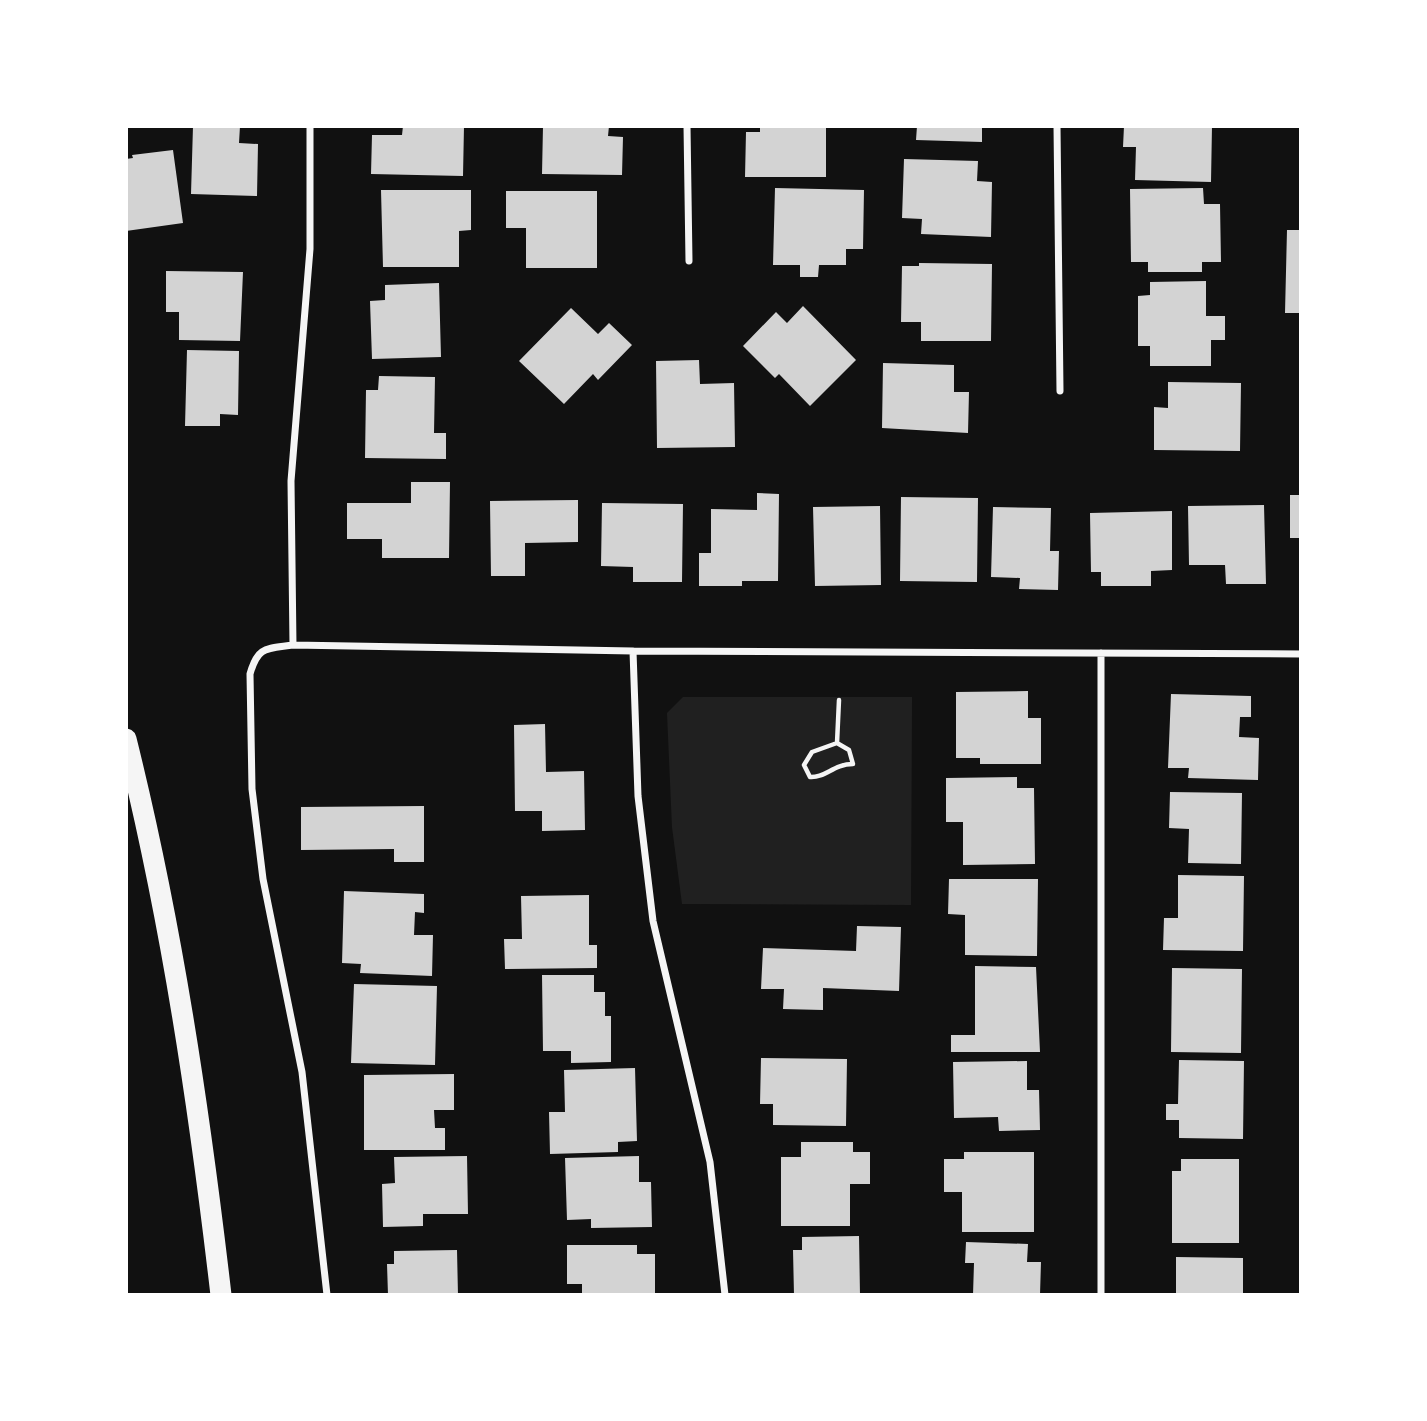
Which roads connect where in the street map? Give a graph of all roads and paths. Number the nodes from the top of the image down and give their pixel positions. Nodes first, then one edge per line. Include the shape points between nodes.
1 (310, 126) edge
2 (687, 126) edge
3 (1057, 126) edge
4 (689, 261) dead end
5 (1060, 391) dead end
6 (293, 645) junction
7 (633, 651) junction
8 (1101, 653) junction
9 (1301, 654) edge
10 (839, 700) dead end
11 (126, 739) edge
12 (837, 743) junction
13 (221, 1295) edge
14 (327, 1295) edge
15 (725, 1295) edge
16 (1101, 1295) edge

1 - 6 street via 310,262 291,481
2 - 4 street
3 - 5 street
6 - 7 street
6 - 14 street via 265,649 255,656 250,674 252,789 263,879 302,1072
7 - 8 street
7 - 15 street via 638,796 653,921 710,1162
8 - 9 street
8 - 16 street
10 - 12 path
11 - 13 highway via 153,850 200,1108
12 - 12 path via 849,750 853,764 839,764 818,778 810,777 804,765 812,752

